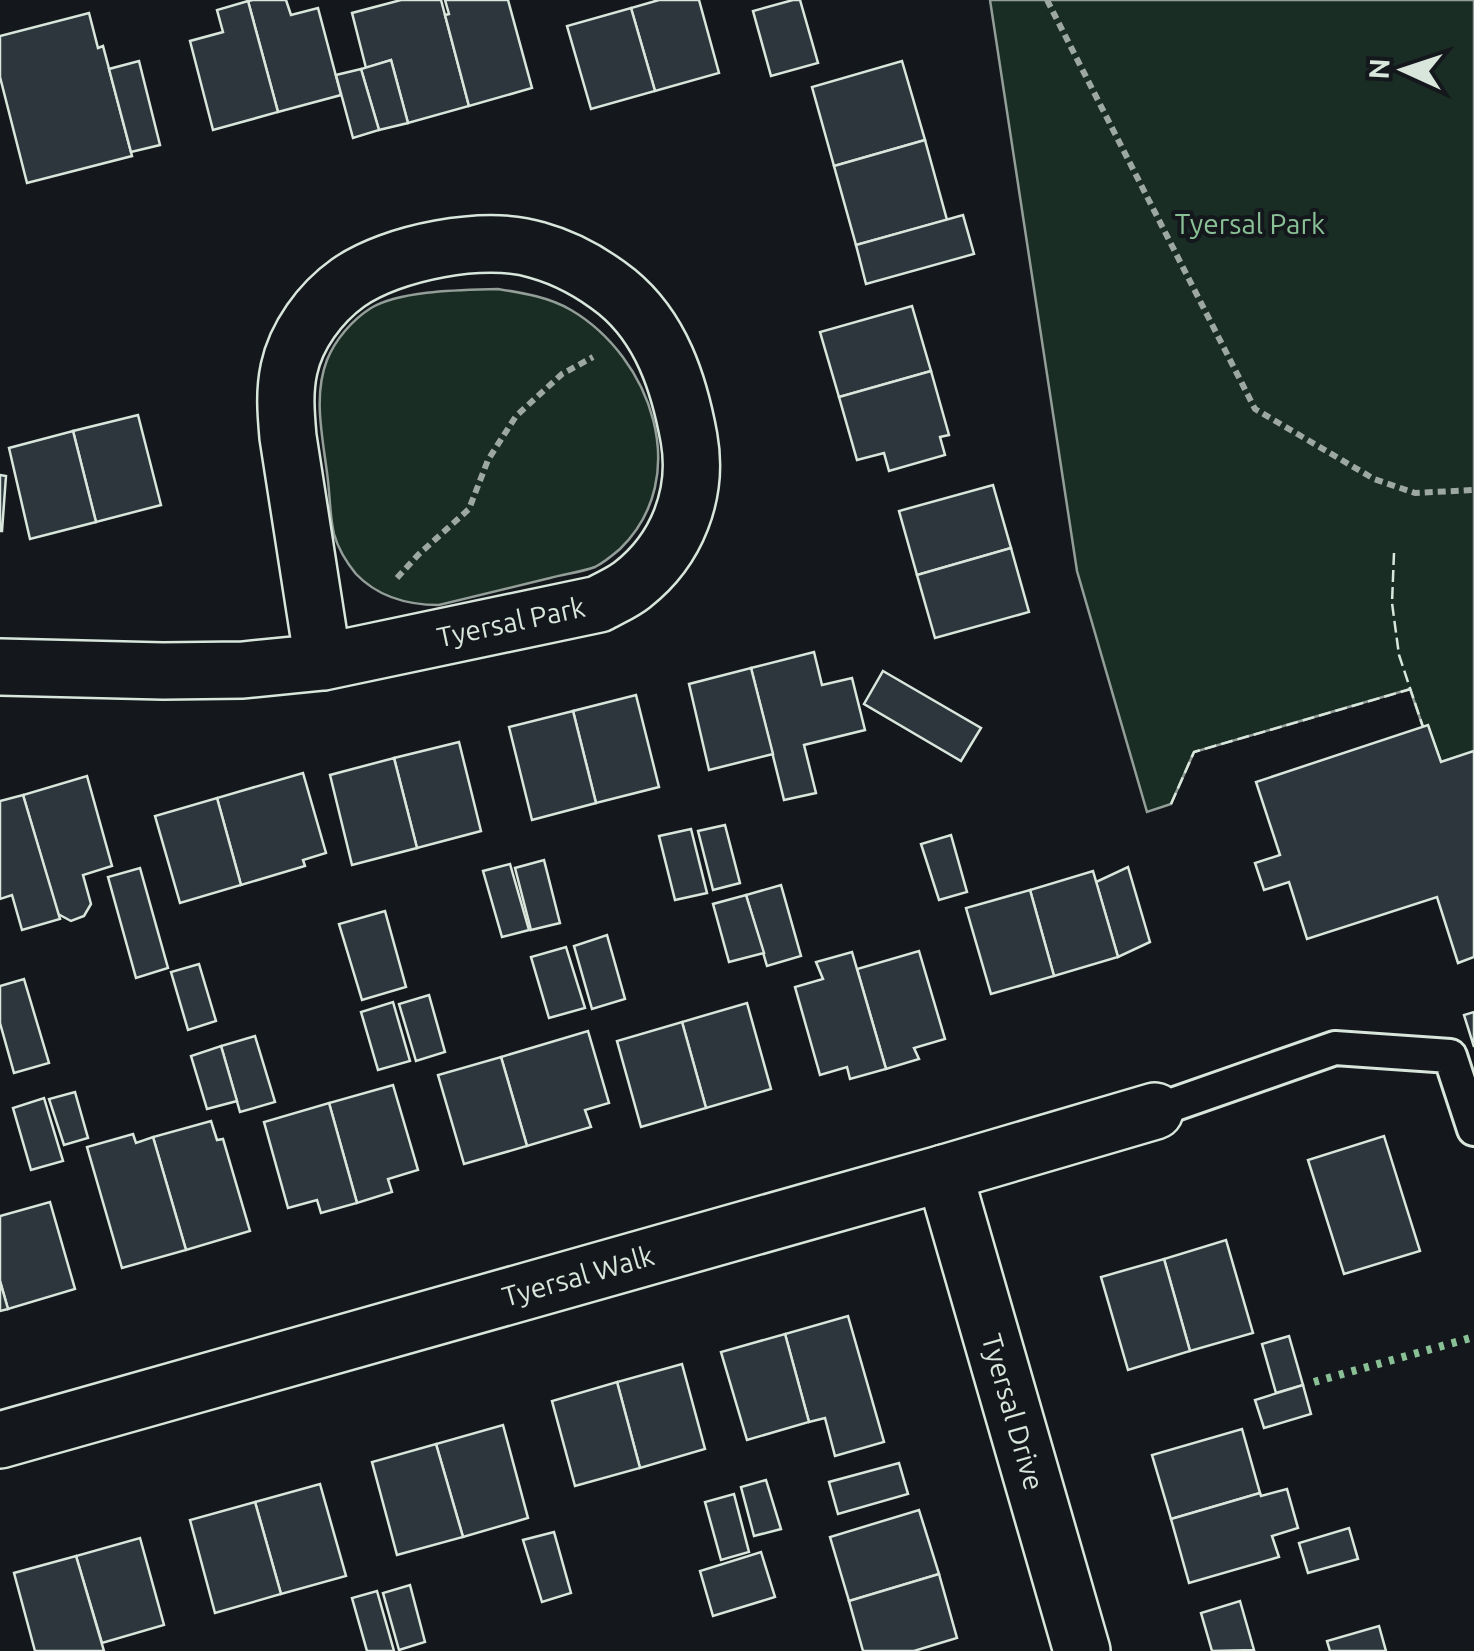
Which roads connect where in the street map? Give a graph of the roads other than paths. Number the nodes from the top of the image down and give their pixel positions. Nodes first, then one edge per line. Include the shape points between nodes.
1 (323, 662) junction
2 (0, 667) edge
3 (1155, 1111) joint
4 (1474, 1129) edge
5 (944, 1173) junction
6 (0, 1440) edge
7 (1082, 1651) edge

1 - 1 street, Tyersal Park via 285,402 289,368 321,307 376,267 486,242 534,248 579,266 618,293 650,329 674,372 692,455 679,528 658,559 631,586 599,604
1 - 2 street, Tyersal Park via 243,670
3 - 4 lane via 1335,1048 1450,1056
3 - 5 street, Tyersal Walk
5 - 6 street, Tyersal Walk
5 - 7 street, Tyersal Drive

